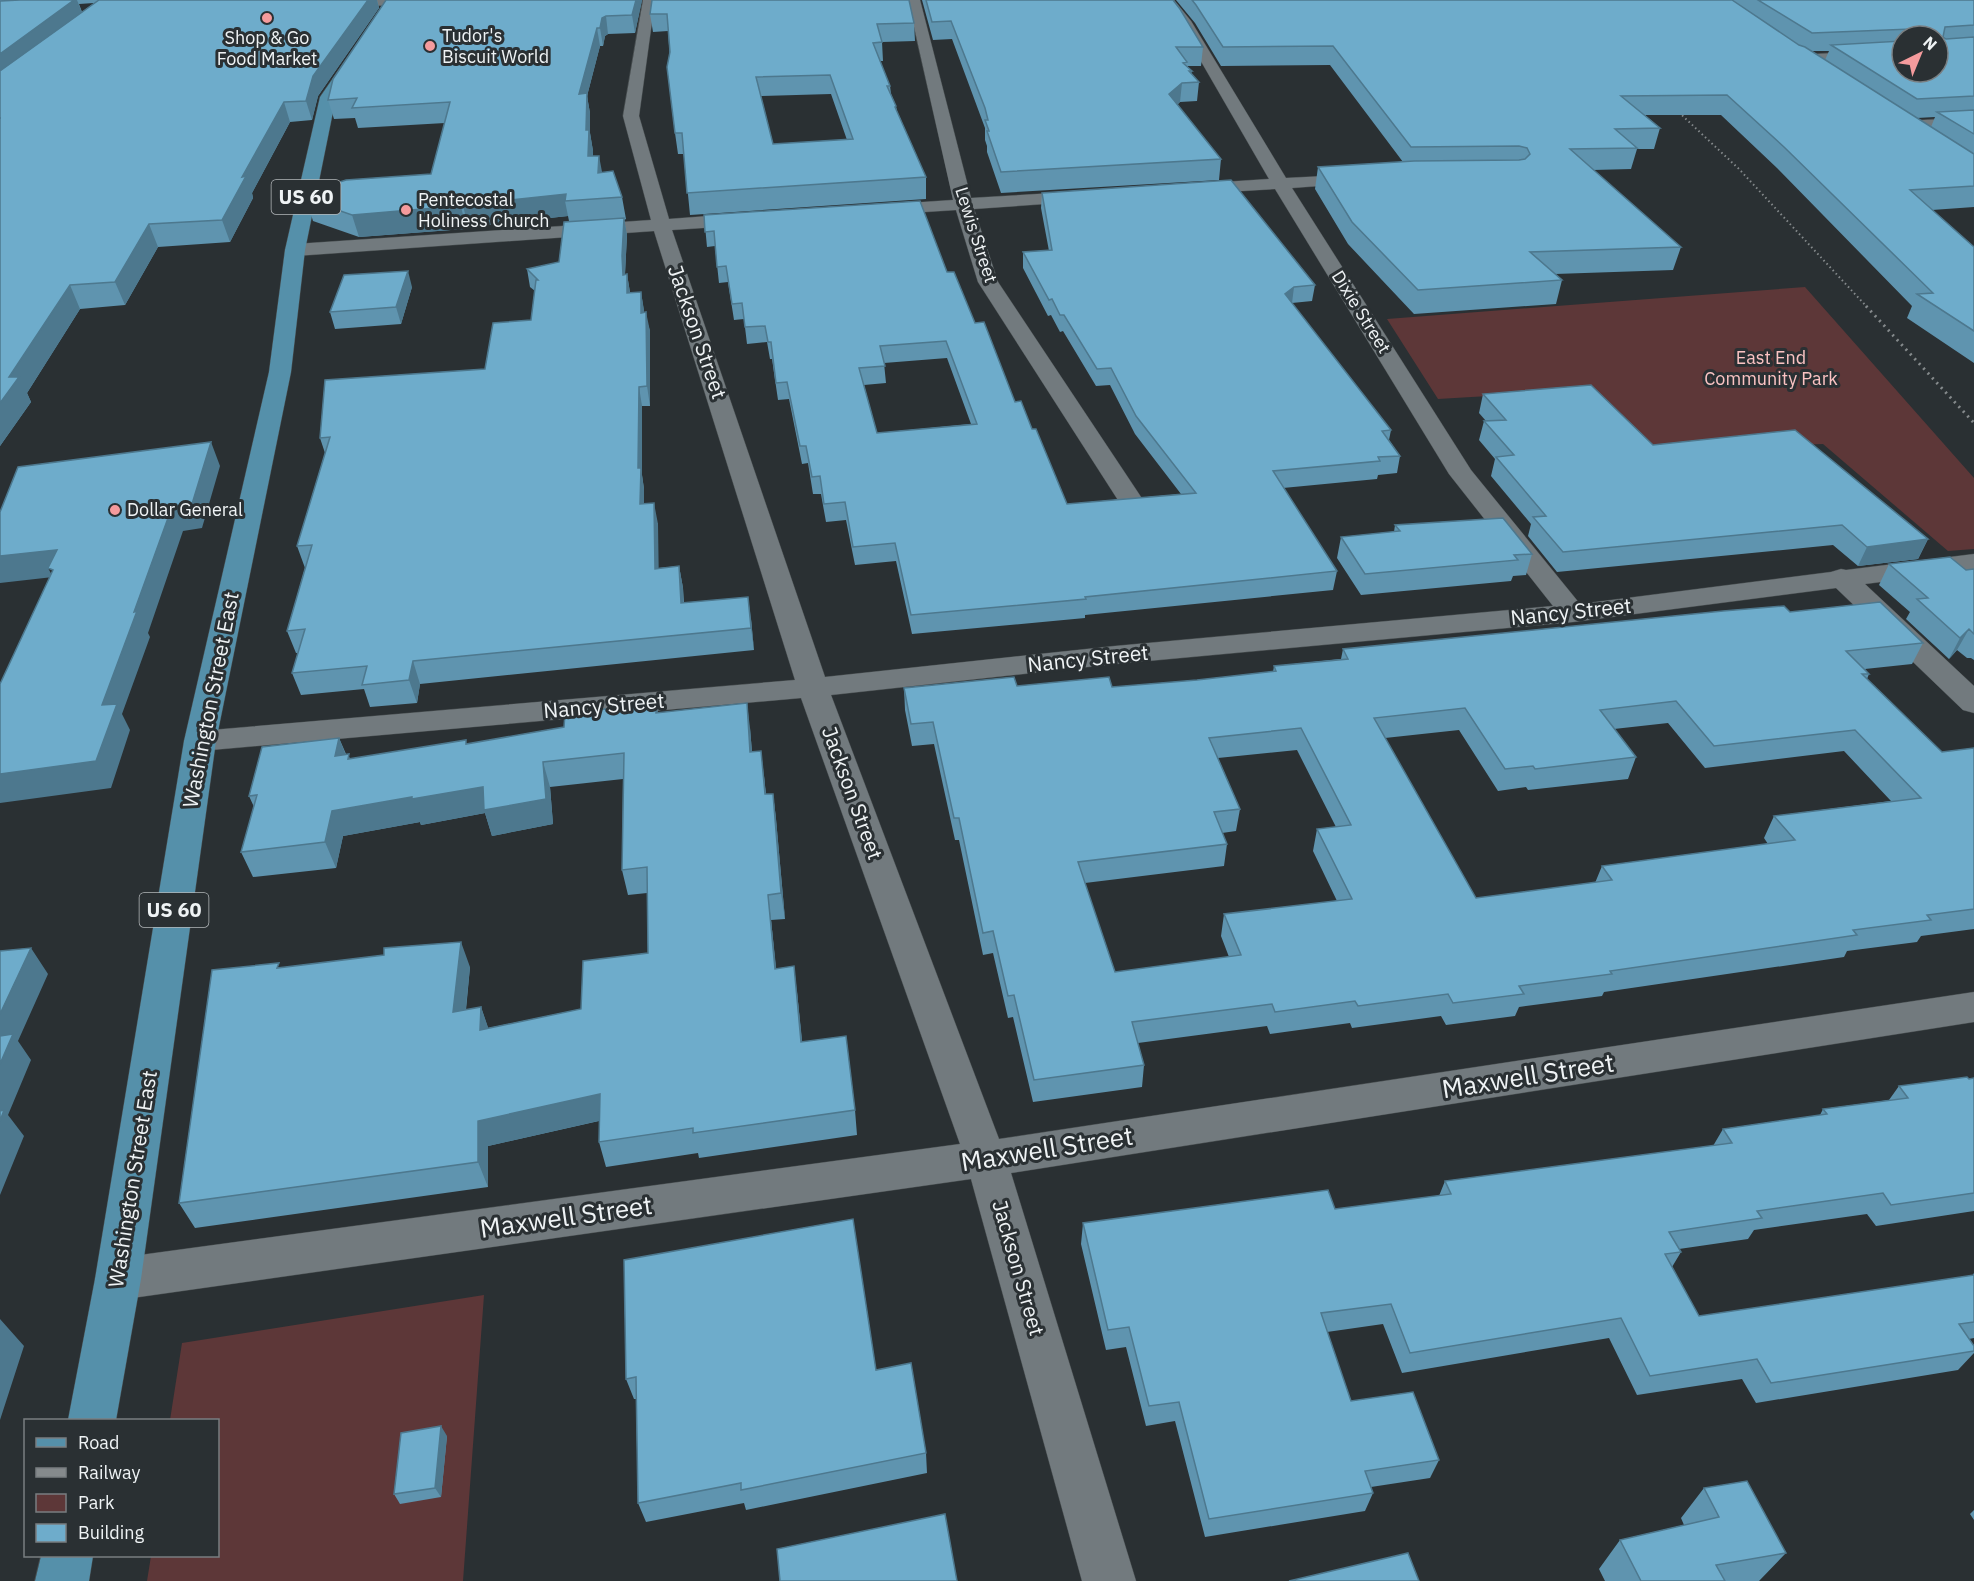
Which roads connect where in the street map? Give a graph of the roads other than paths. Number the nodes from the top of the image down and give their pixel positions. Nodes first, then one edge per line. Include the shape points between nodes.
1 (435, 0) edge
2 (649, 0) edge
3 (914, 0) edge
4 (1167, 0) edge
5 (392, 1) edge
6 (314, 3) edge
7 (1890, 53) edge
8 (1819, 71) edge
9 (1974, 122) edge
10 (1926, 139) edge
11 (1377, 177) edge
12 (1281, 184) junction
13 (1174, 190) edge
14 (1107, 195) edge
15 (963, 204) junction
16 (855, 212) edge
17 (765, 217) edge
18 (661, 224) junction
19 (295, 250) junction
20 (1134, 506) edge
21 (1974, 562) edge
22 (1841, 577) junction
23 (1573, 613) junction
24 (813, 688) junction
25 (1974, 703) edge
26 (200, 741) junction
27 (1974, 1007) edge
28 (986, 1159) junction
29 (118, 1279) junction
30 (92, 1419) edge
31 (67, 1557) edge
32 (62, 1581) edge
33 (1109, 1581) edge

1 - 5 street
2 - 18 street, Jackson Street via 631,116
3 - 15 street, Lewis Street
4 - 12 street, Dixie Street via 1186,24
5 - 6 street
5 - 19 main road, Washington Street East / US 60 via 328,98
7 - 8 street via 1794,56
9 - 10 street via 1902,123
11 - 12 street
12 - 13 street
12 - 23 street, Dixie Street via 1461,474
14 - 15 street
15 - 16 street
15 - 20 street, Lewis Street via 988,282
17 - 18 street
18 - 19 street
18 - 24 street, Jackson Street
19 - 26 main road, Washington Street East / US 60 via 280,372
21 - 22 street, Nancy Street
22 - 23 street, Nancy Street
22 - 25 street
23 - 24 street, Nancy Street via 1115,655
24 - 26 street, Nancy Street
24 - 28 street, Jackson Street
26 - 29 main road, Washington Street East / US 60
27 - 28 street, Maxwell Street
28 - 29 street, Maxwell Street
28 - 33 street, Jackson Street
29 - 30 main road, Washington Street East / US 60
31 - 32 main road

